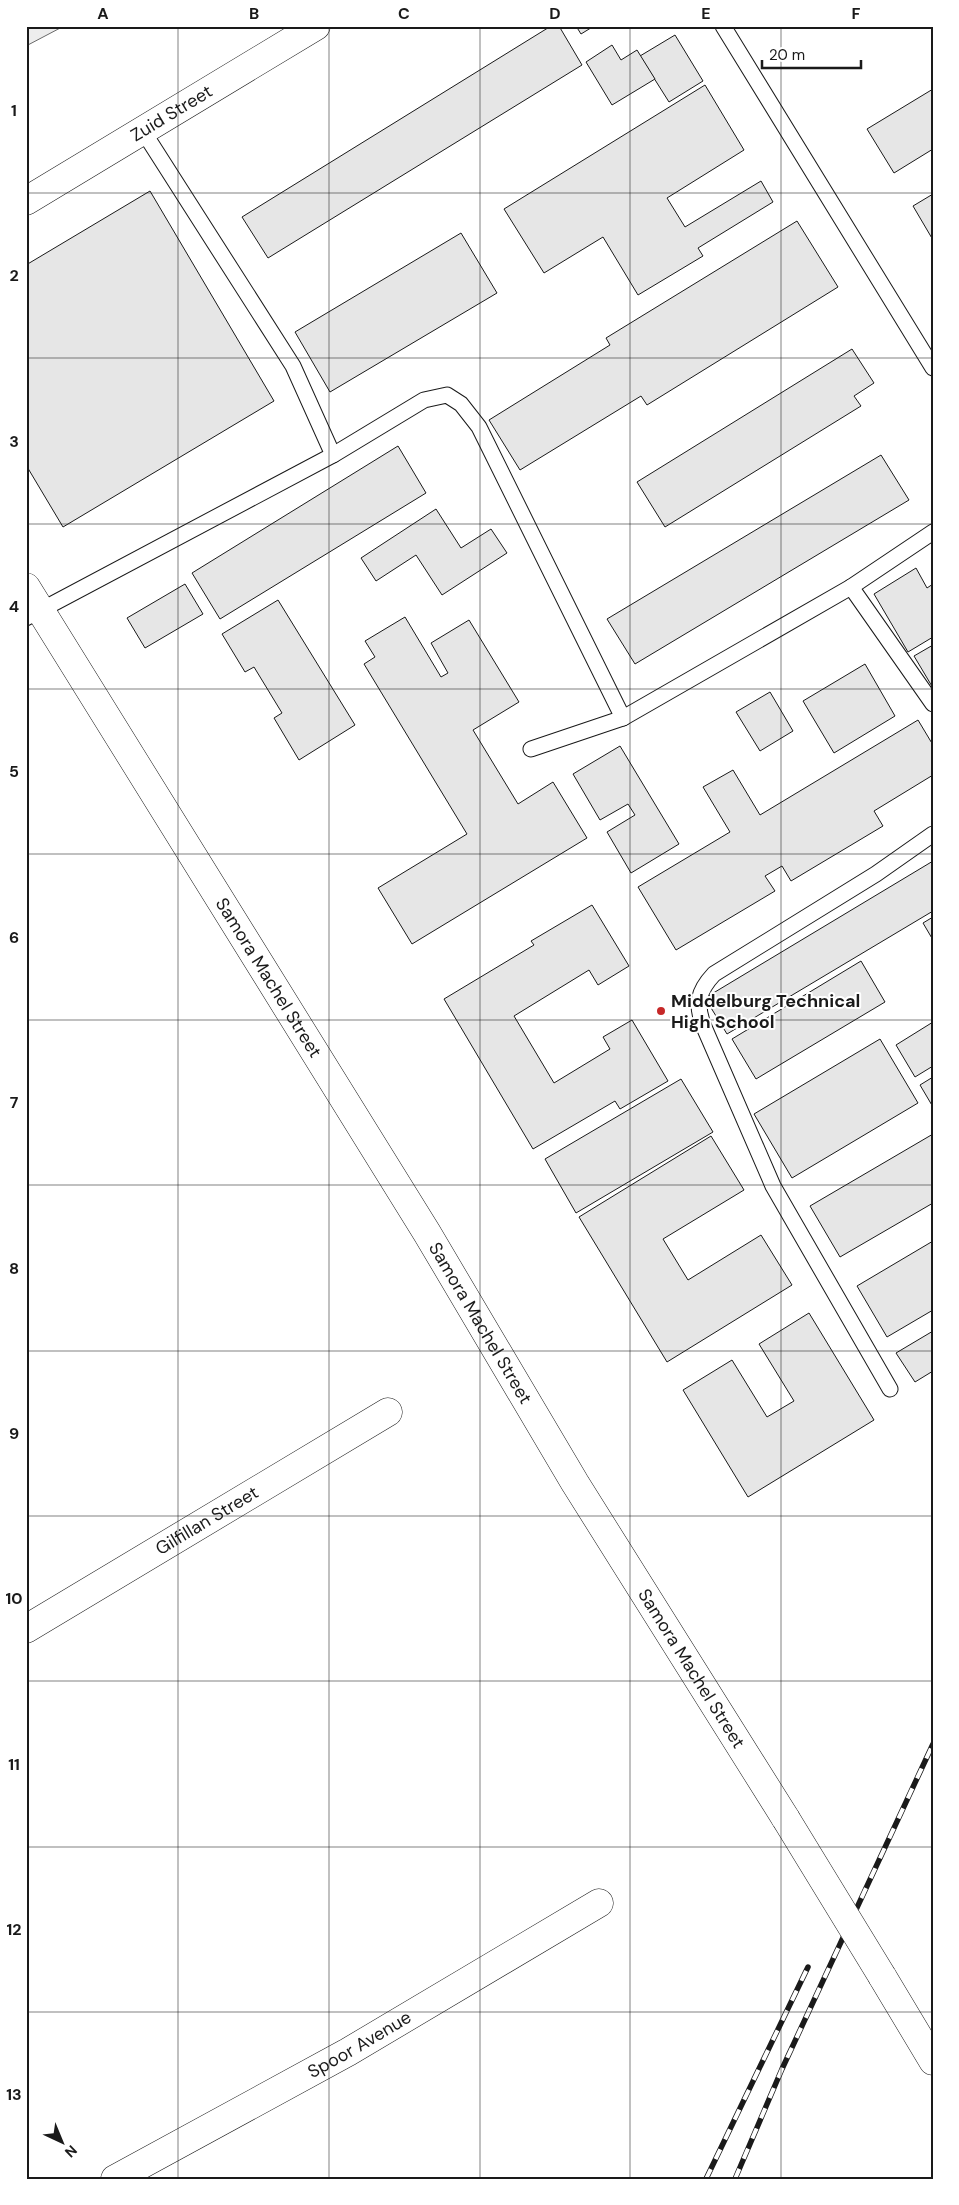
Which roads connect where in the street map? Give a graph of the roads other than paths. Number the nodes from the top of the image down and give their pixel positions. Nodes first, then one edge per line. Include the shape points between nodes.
1 (316, 26) edge
2 (723, 26) edge
3 (143, 131) junction
4 (26, 201) edge
5 (933, 368) edge
6 (333, 455) junction
7 (933, 532) edge
8 (851, 587) junction
9 (31, 605) edge
10 (933, 704) edge
11 (623, 718) junction
12 (531, 749) dead end
13 (933, 834) edge
14 (890, 1389) dead end
15 (388, 1412) dead end
16 (26, 1629) edge
17 (599, 1903) dead end
18 (933, 2061) edge
19 (115, 2179) edge

1 - 3 main road, Zuid Street
2 - 5 lane
3 - 4 main road, Zuid Street
3 - 6 lane via 293,366
6 - 9 lane
6 - 11 lane via 424,400 447,395 461,404 479,427
7 - 8 lane
8 - 10 lane
8 - 11 lane
9 - 18 main road, Samora Machel Street, bridge via 427,1233 575,1483
11 - 12 lane
13 - 14 lane via 876,874 714,974 703,985 699,999 699,1014 773,1186
15 - 16 main road, Gilfillan Street
17 - 19 main road, Spoor Avenue via 348,2052

